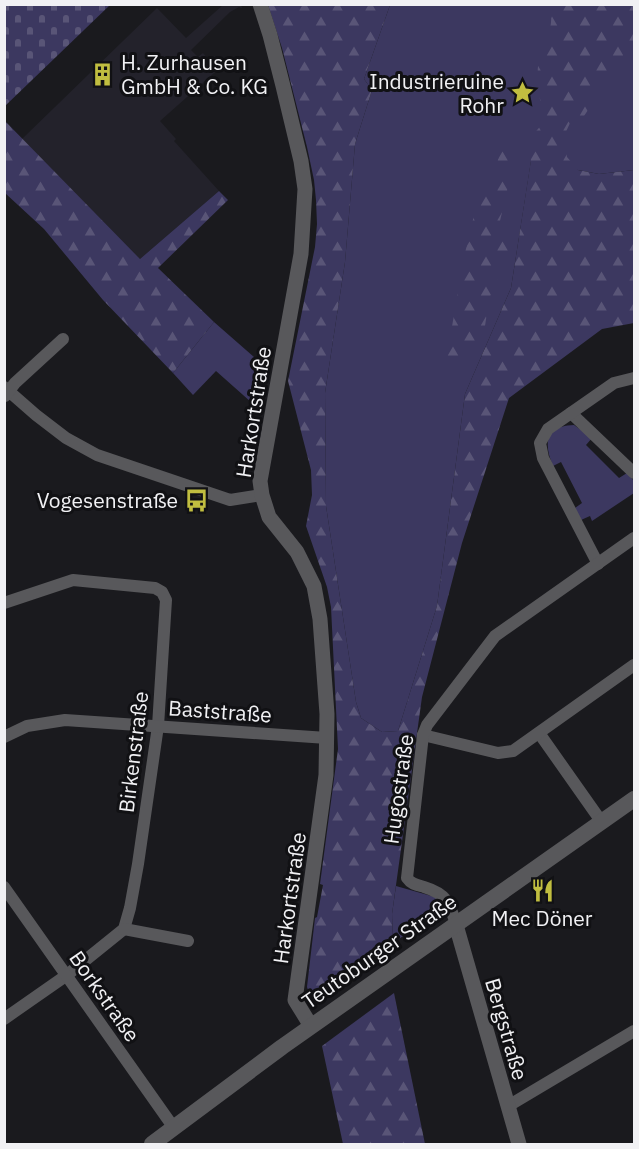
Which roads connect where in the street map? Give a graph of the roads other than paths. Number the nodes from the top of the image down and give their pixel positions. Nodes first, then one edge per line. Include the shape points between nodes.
1 (260, 4) edge
2 (63, 339) dead end
3 (634, 378) edge
4 (6, 392) edge
5 (571, 413) junction
6 (634, 473) edge
7 (262, 495) junction
8 (634, 538) edge
9 (598, 564) junction
10 (4, 603) edge
11 (634, 665) edge
12 (158, 726) junction
13 (539, 733) junction
14 (423, 735) junction
15 (4, 737) edge
16 (327, 738) junction
17 (634, 799) edge
18 (602, 821) junction
19 (4, 887) edge
20 (456, 925) junction
21 (124, 929) junction
22 (188, 941) dead end
23 (67, 975) junction
24 (4, 1019) edge
25 (311, 1026) junction
26 (634, 1031) edge
27 (508, 1106) junction
28 (174, 1128) junction
29 (152, 1144) edge
30 (519, 1144) edge

1 - 7 street, Harkortstraße via 302,161 305,189 301,254 262,465
2 - 4 street
3 - 5 street via 614,382
4 - 7 street via 66,438 97,455 230,500
5 - 6 street
5 - 9 street via 548,429 540,443 541,450
7 - 16 street, Harkortstraße via 272,522 302,560 314,586 320,619
8 - 9 street, Hugostraße
9 - 14 street, Hugostraße via 495,636
10 - 12 street, Birkenstraße via 74,580 155,588 162,592 166,600
11 - 13 street
12 - 15 street, Baststraße via 50,721
12 - 16 street, Baststraße
12 - 21 street, Birkenstraße
13 - 14 street via 506,753
13 - 18 street
14 - 20 street, Hugostraße via 407,878 442,895 450,904
16 - 25 street, Harkortstraße via 323,803 295,1000
17 - 18 main road, Teutoburger Straße
18 - 20 main road, Teutoburger Straße
19 - 23 street, Borkstraße
20 - 25 main road, Teutoburger Straße
20 - 27 street, Bergstraße
21 - 22 street
21 - 23 street
23 - 24 street
23 - 28 street, Borkstraße
25 - 28 main road, Teutoburger Straße
26 - 27 street
27 - 30 street, Bergstraße
28 - 29 main road, Teutoburger Straße

